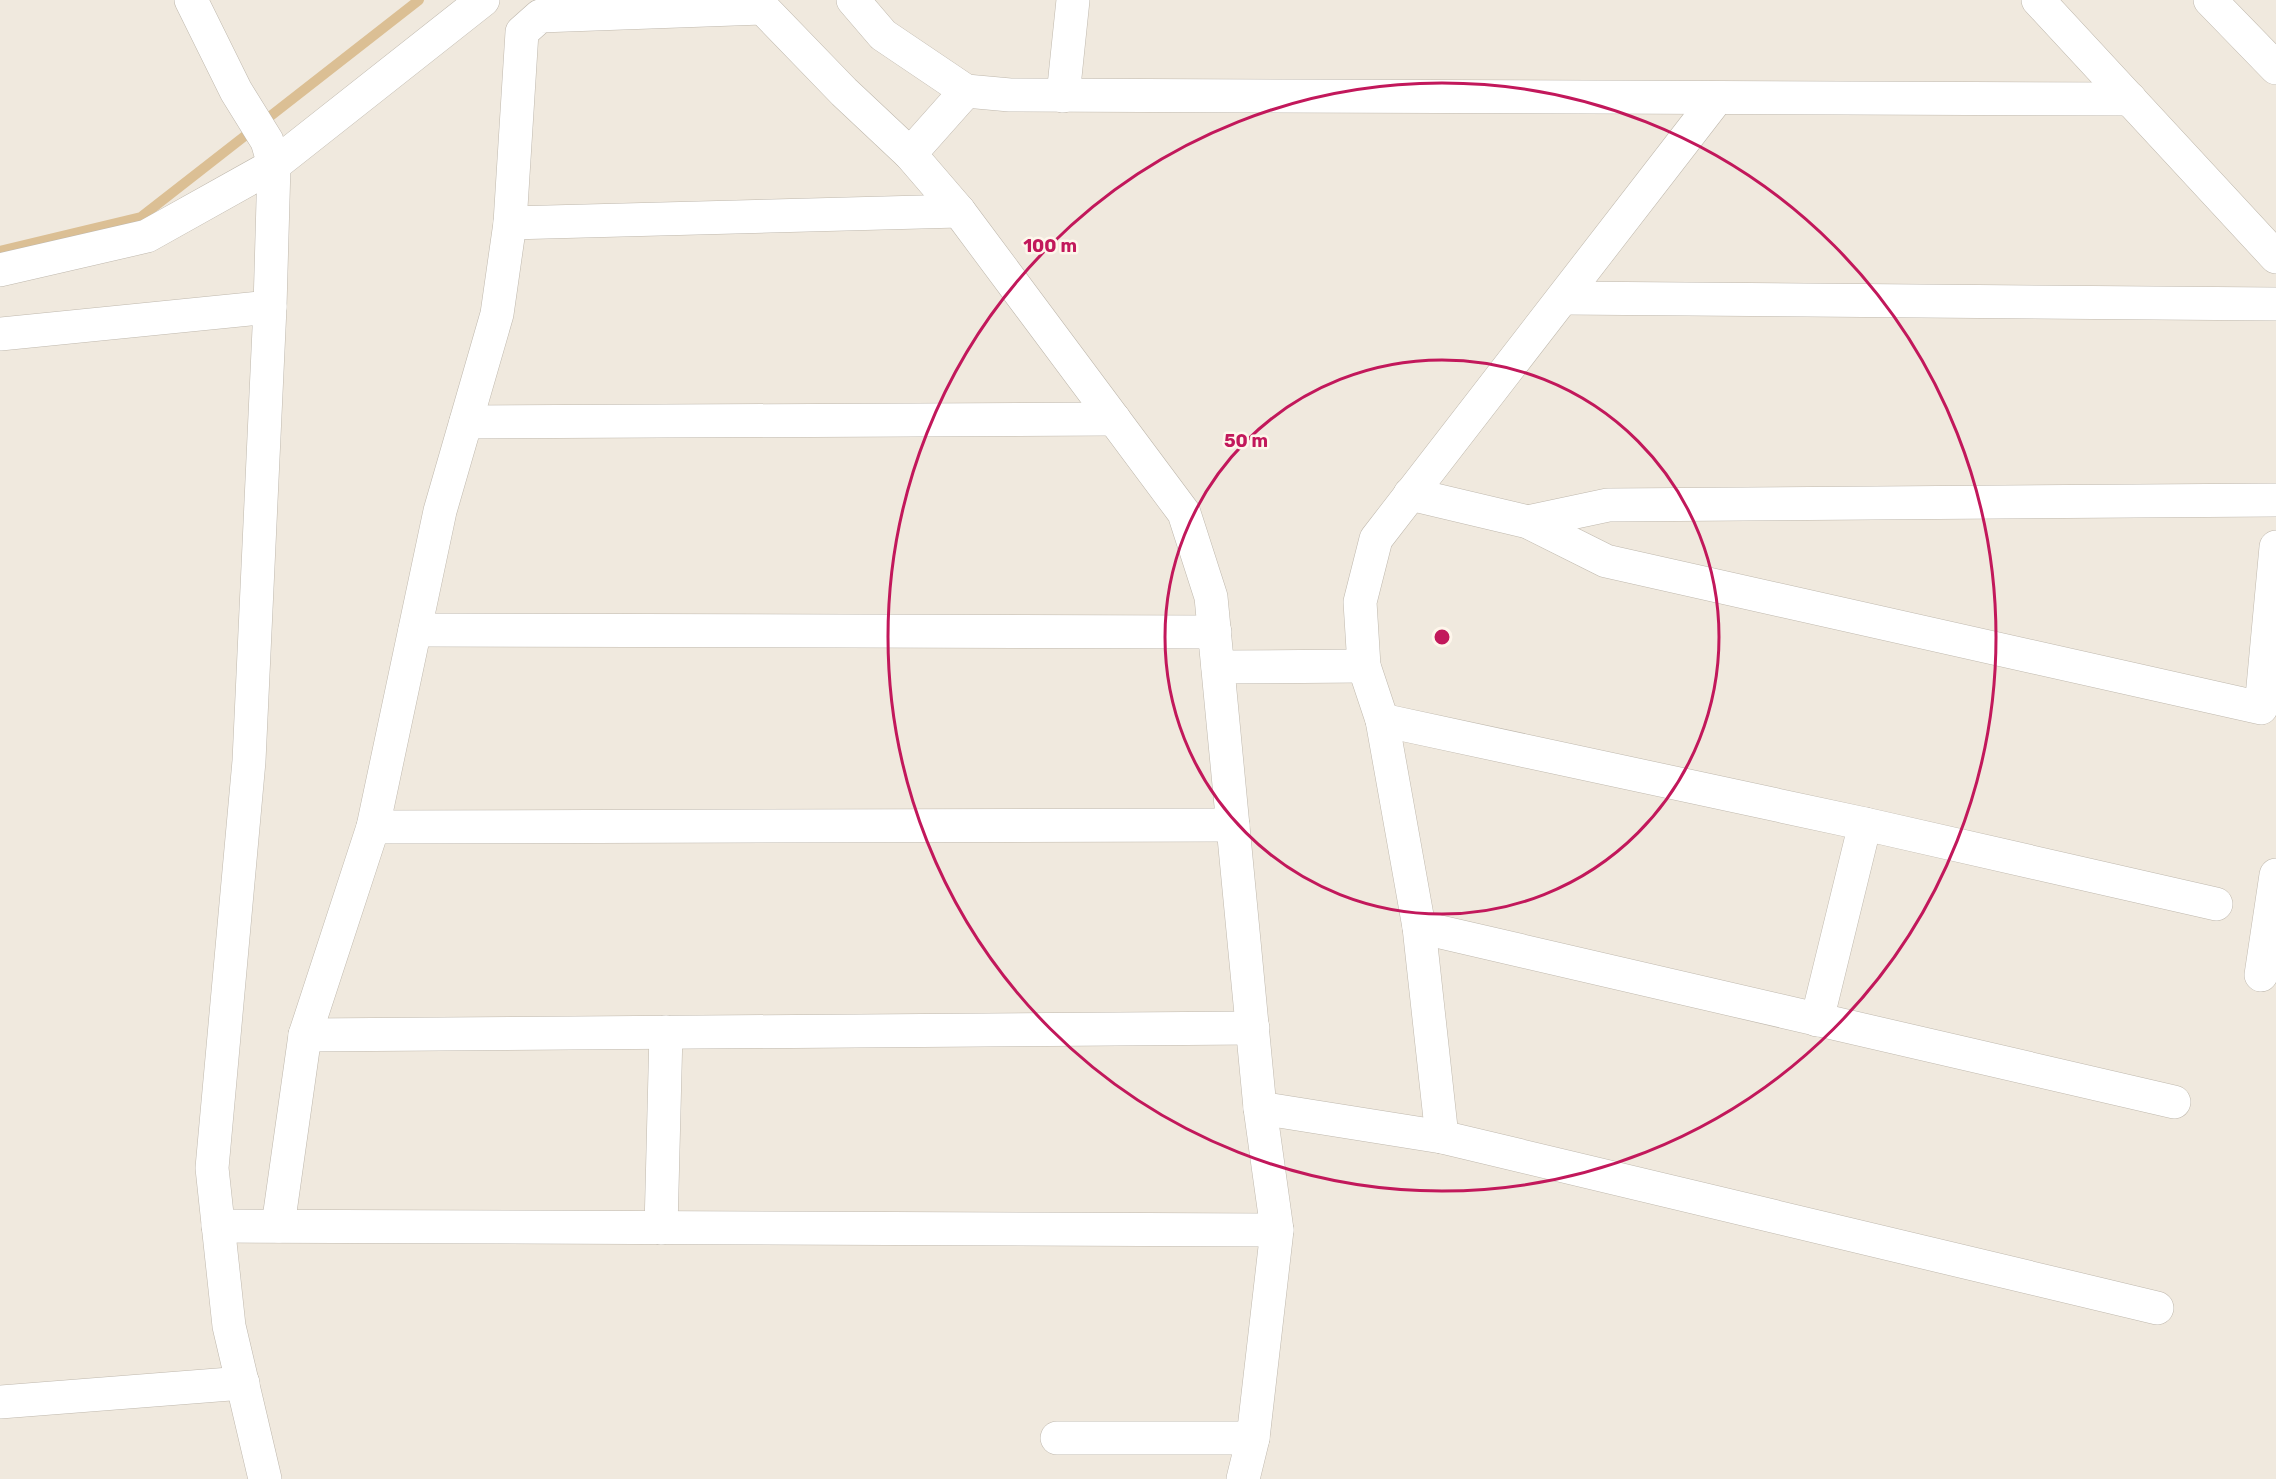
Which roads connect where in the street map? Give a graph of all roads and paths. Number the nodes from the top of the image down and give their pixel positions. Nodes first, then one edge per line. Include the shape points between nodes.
1 (191, 0) edge
2 (483, 0) edge
3 (853, 0) edge
4 (1072, 0) edge
5 (2038, 0) edge
6 (2210, 0) edge
7 (759, 4) edge
8 (2276, 68) edge
9 (966, 91) junction
10 (1063, 96) junction
11 (1718, 98) junction
12 (2130, 99) junction
13 (270, 153) junction
14 (910, 154) junction
15 (959, 212) junction
16 (510, 223) junction
17 (2276, 257) edge
18 (0, 270) edge
19 (1563, 298) junction
20 (2276, 304) edge
21 (270, 308) junction
22 (0, 334) edge
23 (1114, 419) junction
24 (466, 422) junction
25 (1410, 494) junction
26 (2276, 500) edge
27 (1528, 522) junction
28 (2276, 547) edge
29 (415, 630) junction
30 (1215, 632) junction
31 (1364, 666) junction
32 (1218, 667) junction
33 (1382, 720) junction
34 (1865, 824) junction
35 (1233, 825) junction
36 (373, 827) junction
37 (2276, 874) edge
38 (2216, 904) dead end
39 (1419, 927) junction
40 (2262, 975) dead end
41 (1817, 1020) junction
42 (1253, 1028) junction
43 (666, 1032) junction
44 (305, 1035) junction
45 (2174, 1102) dead end
46 (1260, 1108) junction
47 (1442, 1137) junction
48 (218, 1226) junction
49 (278, 1226) junction
50 (661, 1228) junction
51 (1277, 1230) junction
52 (2157, 1308) dead end
53 (243, 1383) junction
54 (0, 1402) edge
55 (1057, 1438) dead end
56 (1252, 1438) junction
57 (265, 1479) edge
58 (1243, 1479) edge

1 - 13 street
2 - 13 street
3 - 9 street via 883,35
4 - 10 street
5 - 12 street
6 - 8 street
7 - 14 street
7 - 16 street via 540,16 528,24 522,32
9 - 10 street
9 - 14 street
10 - 11 street
11 - 12 street
11 - 19 street
12 - 17 street
13 - 18 street via 147,236
13 - 21 street
14 - 15 street
15 - 16 street
15 - 23 street
16 - 24 street via 497,314
19 - 20 street
19 - 25 street
21 - 22 street
21 - 48 street via 249,761 212,1168
23 - 24 street
23 - 30 street via 1184,513 1211,597
24 - 29 street via 440,511
25 - 27 street
25 - 31 street via 1376,539 1360,602
26 - 27 street via 1608,505
27 - 28 street via 1606,561 2261,708
29 - 30 street
29 - 36 street
30 - 32 street
31 - 32 street
31 - 33 street
32 - 35 street
33 - 34 street
33 - 39 street
34 - 38 street
34 - 41 street
35 - 36 street
35 - 42 street
36 - 44 street
37 - 40 street
39 - 41 street
39 - 47 street
41 - 45 street
42 - 43 street
42 - 46 street
43 - 44 street
43 - 50 street
44 - 49 street
46 - 47 street
46 - 51 street
47 - 52 street
48 - 49 street
48 - 53 street via 229,1326
49 - 50 street
50 - 51 street
51 - 56 street
53 - 54 street
53 - 57 street
55 - 56 street
56 - 58 street

